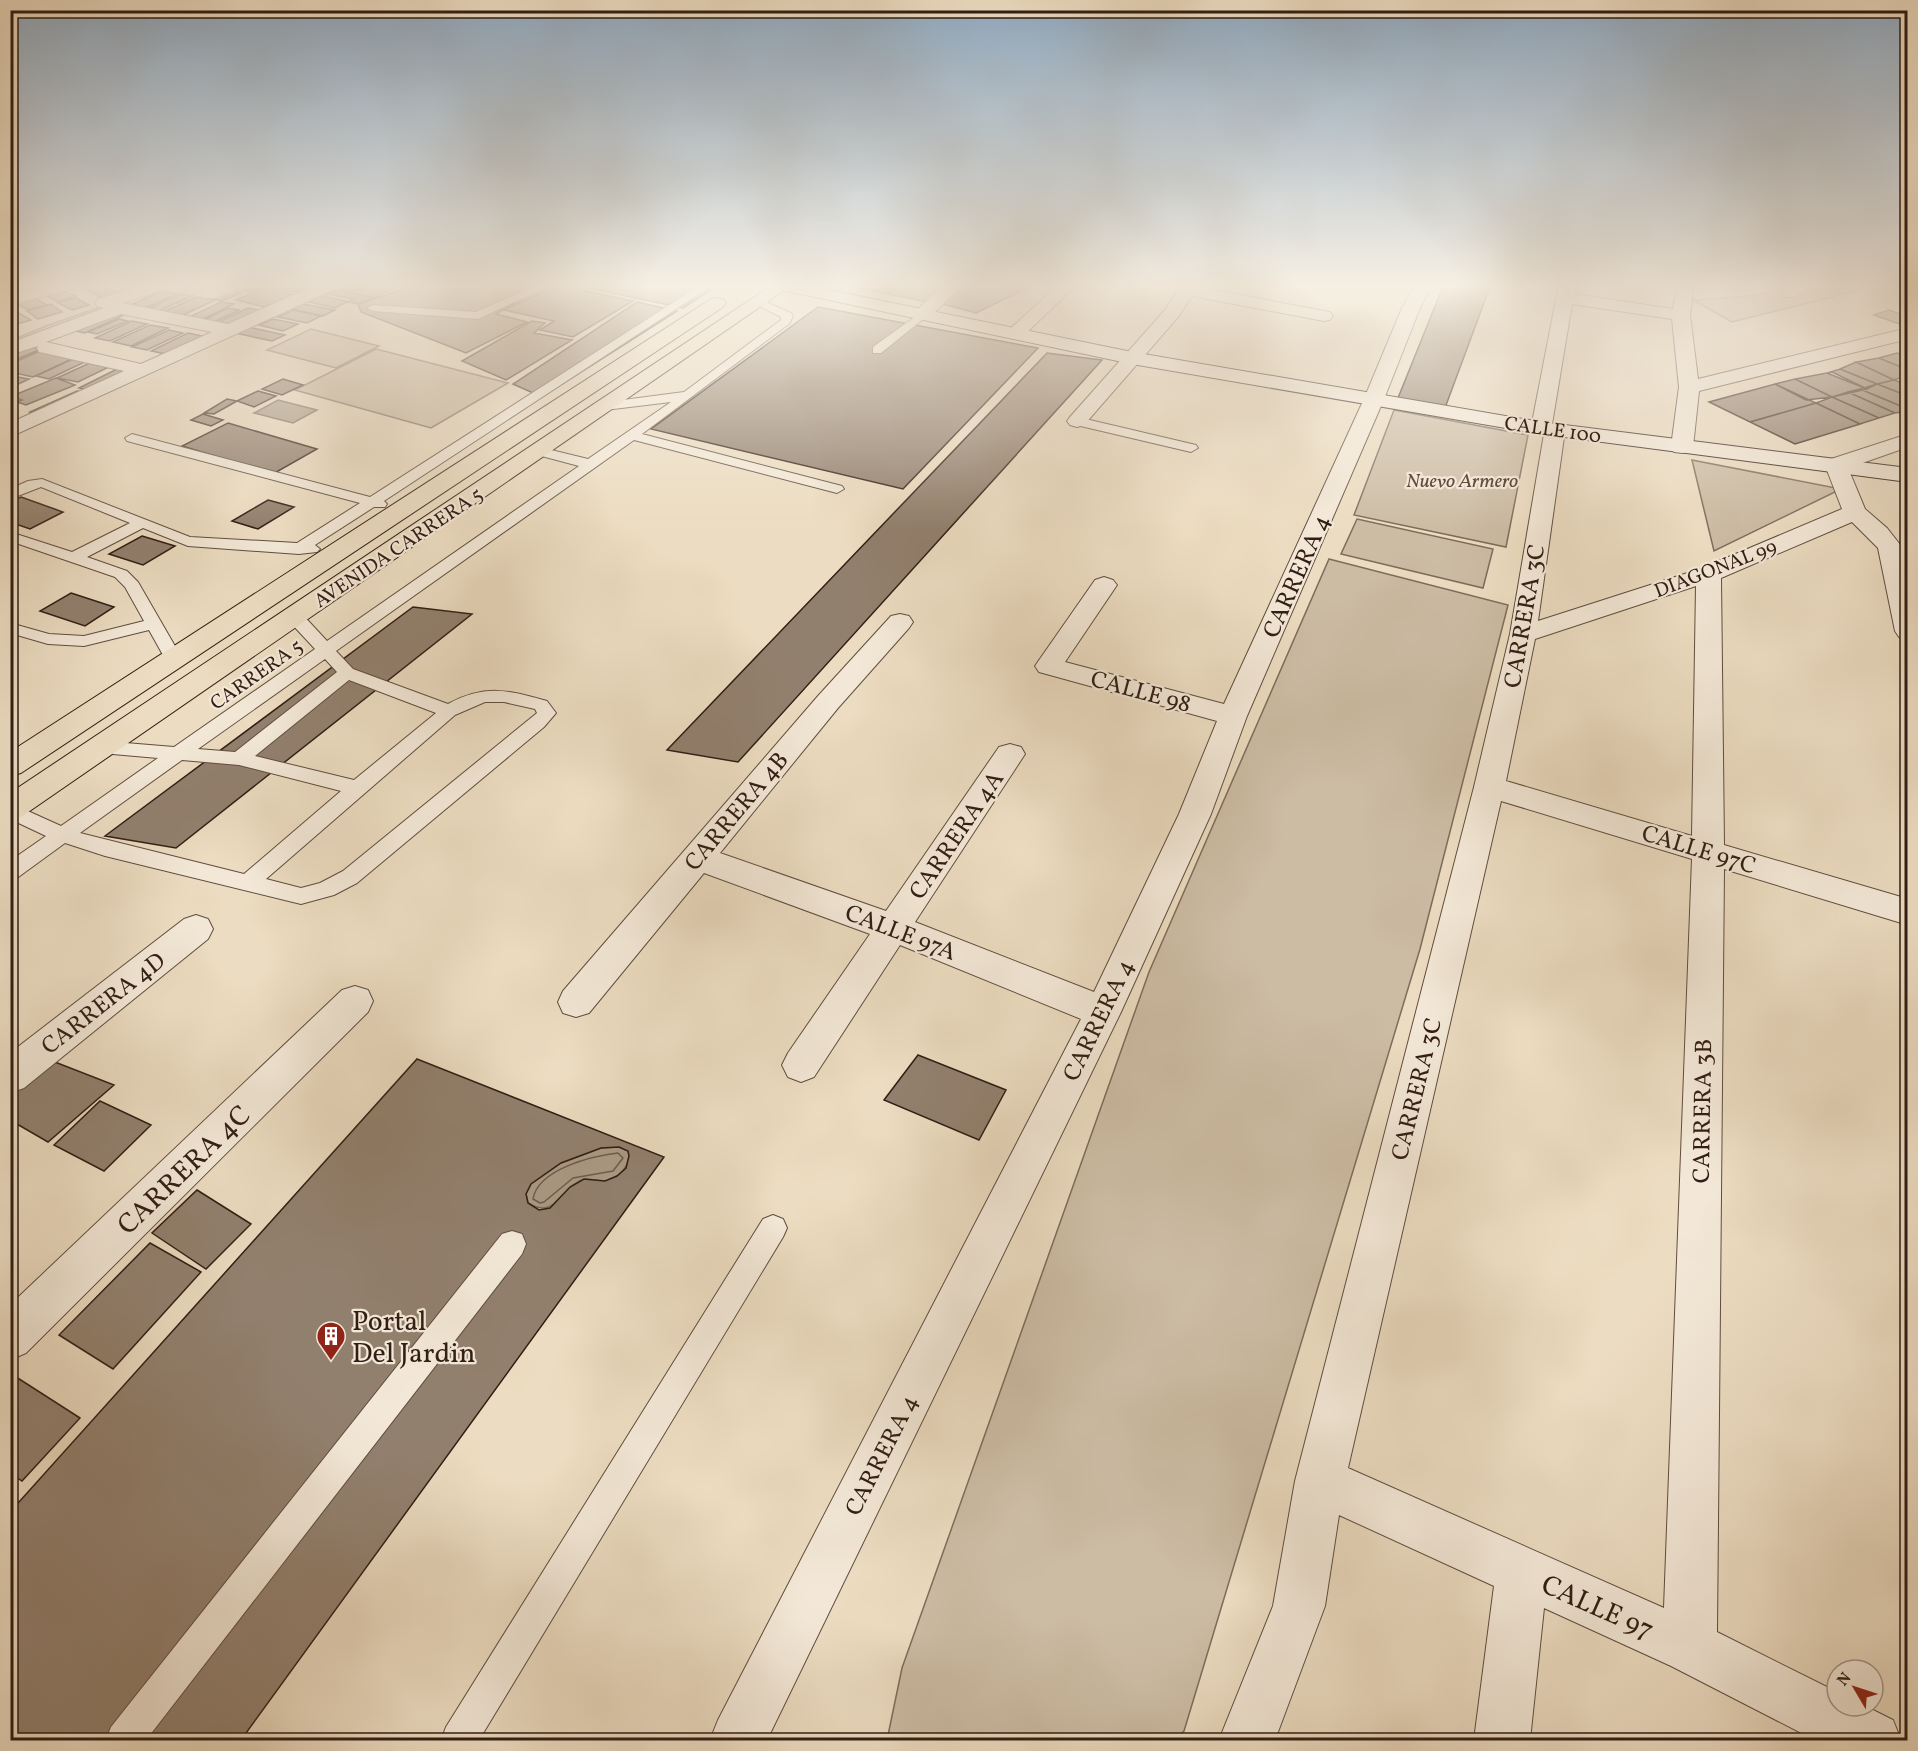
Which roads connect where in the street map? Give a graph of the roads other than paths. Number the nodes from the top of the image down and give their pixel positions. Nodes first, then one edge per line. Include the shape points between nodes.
1 (124, 366) edge
2 (152, 366) edge
3 (582, 366) edge
4 (636, 366) edge
5 (658, 366) edge
6 (727, 366) edge
7 (1125, 366) edge
8 (1178, 366) edge
9 (1388, 366) edge
10 (1556, 366) edge
11 (1687, 366) edge
12 (1775, 366) edge
13 (143, 370) junction
14 (1689, 387) junction
15 (687, 396) junction
16 (1374, 399) junction
17 (605, 406) junction
18 (10, 410) edge
19 (39, 418) junction
20 (1077, 421) joint
21 (1548, 429) junction
22 (10, 431) edge
23 (632, 435) junction
24 (132, 438) dead end
25 (1908, 440) edge
26 (1191, 448) dead end
27 (1690, 448) junction
28 (539, 451) junction
29 (589, 464) junction
30 (1836, 465) junction
31 (1908, 475) edge
32 (837, 489) dead end
33 (10, 495) edge
34 (372, 502) junction
35 (401, 511) junction
36 (1855, 512) junction
37 (142, 523) junction
38 (10, 536) edge
39 (299, 549) junction
40 (340, 551) junction
41 (75, 557) junction
42 (1709, 574) junction
43 (1104, 585) dead end
44 (294, 617) junction
45 (900, 622) dead end
46 (154, 624) junction
47 (10, 628) edge
48 (1908, 631) edge
49 (1523, 634) junction
50 (327, 650) junction
51 (174, 660) junction
52 (347, 673) junction
53 (449, 711) junction
54 (1233, 716) junction
55 (101, 747) junction
56 (1010, 754) dead end
57 (176, 755) junction
58 (239, 759) junction
59 (12, 764) edge
60 (357, 788) junction
61 (1489, 788) junction
62 (10, 809) edge
63 (62, 835) junction
64 (1708, 852) junction
65 (696, 857) junction
66 (10, 872) edge
67 (248, 883) junction
68 (1908, 912) edge
69 (893, 928) junction
70 (196, 929) dead end
71 (355, 1001) dead end
72 (576, 1002) dead end
73 (1103, 1012) junction
74 (801, 1065) dead end
75 (10, 1076) edge
76 (774, 1228) dead end
77 (512, 1244) dead end
78 (15, 1326) edge
79 (1320, 1481) junction
80 (1522, 1573) junction
81 (1690, 1647) junction
82 (124, 1740) edge
83 (459, 1740) edge
84 (738, 1740) edge
85 (1247, 1740) edge
86 (1502, 1740) edge
87 (1873, 1740) edge

1 - 13 street
2 - 13 street
3 - 34 lane
4 - 35 main road, AVENIDA CARRERA 5
5 - 17 main road, AVENIDA CARRERA 5
6 - 15 lane, CARRERA 5
7 - 20 street
8 - 16 street, CALLE 100
9 - 16 street, CARRERA 4
10 - 21 street, CARRERA 3C
11 - 14 street
12 - 14 street
13 - 19 street
14 - 27 street via 1695,392
15 - 17 lane
15 - 23 lane, CARRERA 5
16 - 21 street, CALLE 100
16 - 54 street, CARRERA 4
17 - 28 main road, AVENIDA CARRERA 5
18 - 19 street
19 - 22 street
20 - 26 lane
21 - 27 street, CALLE 100
21 - 49 street, CARRERA 3C
23 - 29 lane, CARRERA 5
23 - 32 lane
24 - 34 lane
25 - 30 street
27 - 30 street, CALLE 100
28 - 29 lane
28 - 44 main road, AVENIDA CARRERA 5
29 - 50 lane, CARRERA 5
30 - 31 street, CALLE 100
30 - 36 street
33 - 37 lane via 42,483
34 - 35 lane
34 - 39 lane
35 - 40 main road, AVENIDA CARRERA 5
36 - 42 street, DIAGONAL 99
36 - 48 street via 1890,547
37 - 39 lane via 195,542
37 - 41 lane
38 - 41 lane
39 - 40 lane
40 - 51 main road, AVENIDA CARRERA 5
41 - 46 lane via 121,574 132,585
42 - 49 street, DIAGONAL 99
42 - 64 street, CARRERA 3B
43 - 54 street, CALLE 98 via 1049,666
44 - 50 lane
44 - 55 main road, AVENIDA CARRERA 5
45 - 65 street, CARRERA 4B
46 - 47 lane via 84,641 48,639
46 - 51 lane
49 - 61 street, CARRERA 3C
50 - 52 lane
50 - 57 lane, CARRERA 5
51 - 59 main road, AVENIDA CARRERA 5
52 - 53 lane
52 - 58 lane
53 - 60 lane
53 - 67 lane via 471,698 490,693 541,705 547,713 350,877 301,896
54 - 73 street, CARRERA 4 via 1195,814
55 - 57 lane
55 - 62 main road, AVENIDA CARRERA 5
56 - 69 street, CARRERA 4A
57 - 58 lane
57 - 63 lane, CARRERA 5
58 - 60 lane
60 - 67 lane
61 - 64 street, CALLE 97C
61 - 79 street, CARRERA 3C
62 - 63 lane
63 - 66 lane, CARRERA 5
63 - 67 lane
64 - 68 street, CALLE 97C
64 - 81 street, CARRERA 3B
65 - 69 street, CALLE 97A
65 - 72 street, CARRERA 4B
69 - 73 street, CALLE 97A
69 - 74 street, CARRERA 4A
70 - 75 street, CARRERA 4D
71 - 78 street, CARRERA 4C
73 - 84 street, CARRERA 4
76 - 83 lane
77 - 82 lane
79 - 80 street, CALLE 97
79 - 85 street, CARRERA 3C via 1299,1606
80 - 81 street, CALLE 97
80 - 86 street
81 - 87 street, CALLE 97

